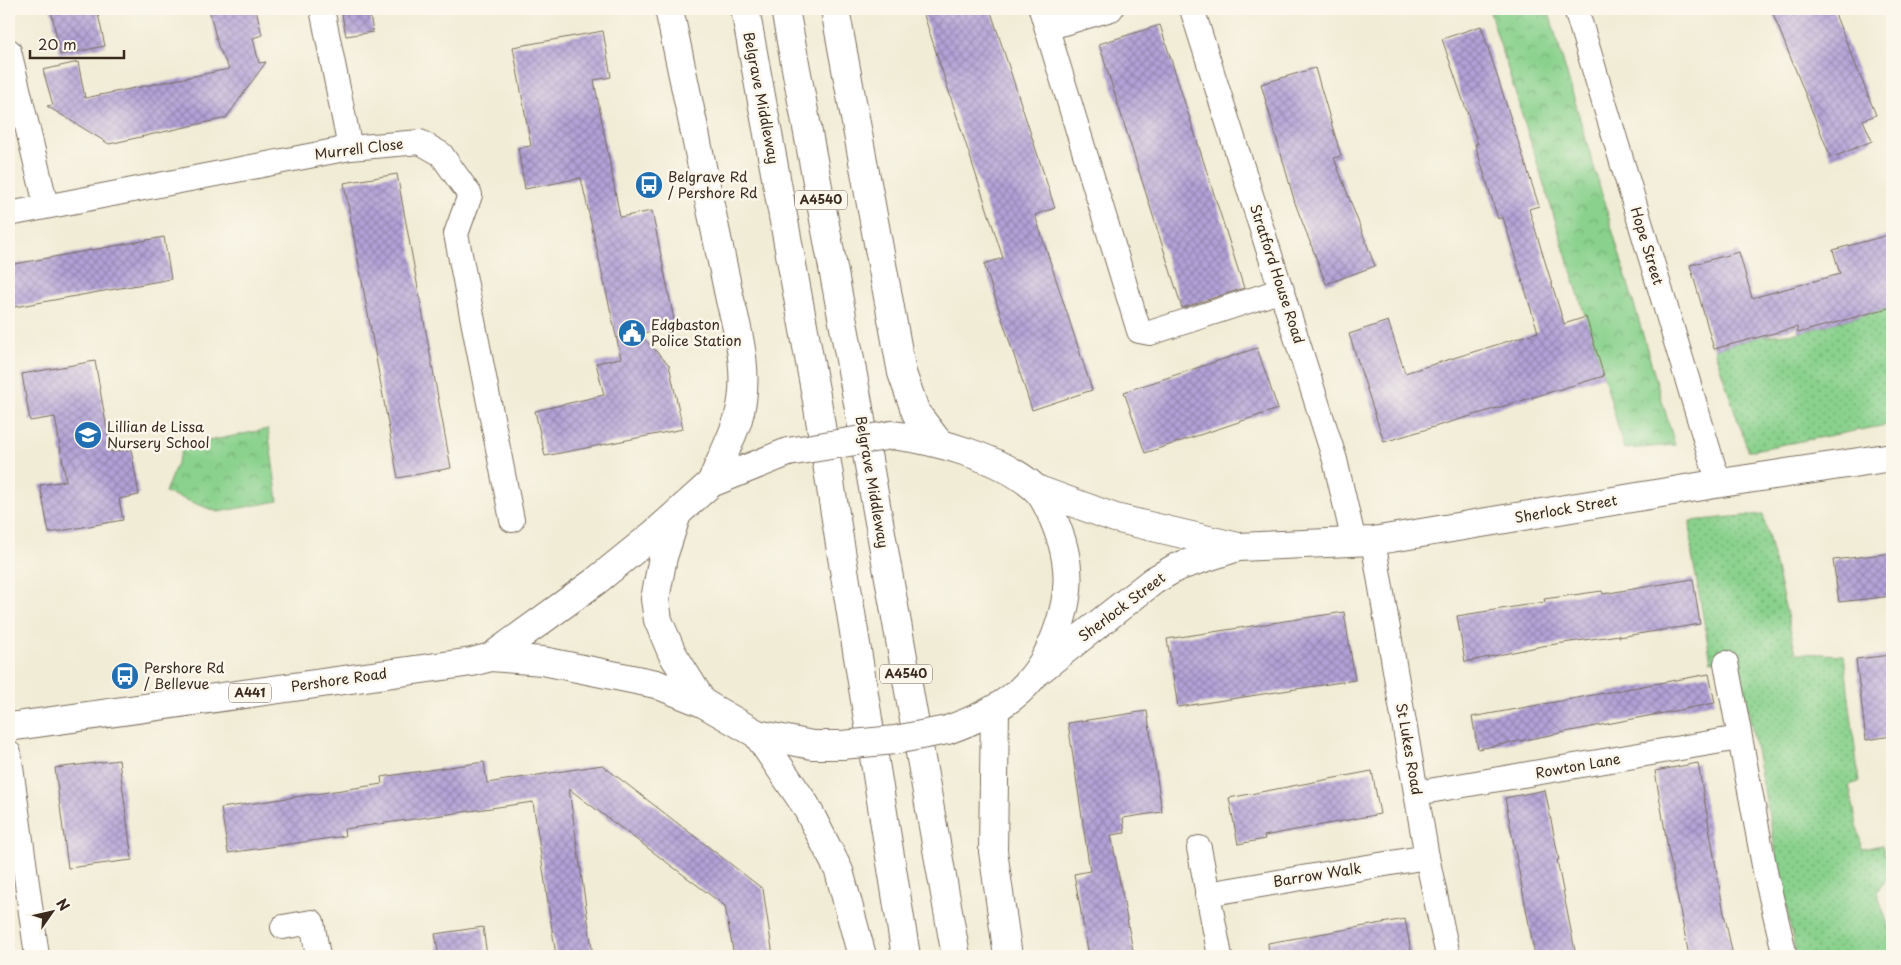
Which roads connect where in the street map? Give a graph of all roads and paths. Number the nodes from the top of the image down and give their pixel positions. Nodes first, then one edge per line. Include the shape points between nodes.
1 (322, 9) edge
2 (669, 9) edge
3 (745, 9) edge
4 (785, 9) edge
5 (835, 9) edge
6 (1111, 9) edge
7 (1192, 9) edge
8 (1576, 9) edge
9 (1044, 18) edge
10 (9, 51) edge
11 (350, 148) junction
12 (46, 205) junction
13 (9, 214) edge
14 (1282, 290) junction
15 (940, 443) junction
16 (1892, 457) edge
17 (711, 483) junction
18 (1722, 483) junction
19 (1036, 489) junction
20 (677, 514) junction
21 (512, 520) dead end
22 (1363, 542) junction
23 (1238, 548) junction
24 (491, 657) junction
25 (1726, 663) dead end
26 (1041, 669) junction
27 (703, 703) junction
28 (995, 710) junction
29 (9, 727) edge
30 (757, 734) junction
31 (1739, 738) junction
32 (9, 754) edge
33 (1417, 793) junction
34 (1199, 848) dead end
35 (1427, 857) junction
36 (1207, 894) junction
37 (283, 927) dead end
38 (37, 956) edge
39 (318, 956) edge
40 (862, 956) edge
41 (906, 956) edge
42 (956, 956) edge
43 (1008, 956) edge
44 (1220, 956) edge
45 (1448, 956) edge
46 (1785, 956) edge

1 - 11 street
2 - 17 main road via 739,334 744,378 739,418
3 - 41 main road, Belgrave Middleway / A4540 via 818,401
4 - 42 main road, Belgrave Middleway / A4540
5 - 15 main road via 902,373 916,413
6 - 9 street
7 - 14 street, Stratford House Road
8 - 18 street, Hope Street via 1712,465
9 - 14 street via 1139,331 1150,333
10 - 12 street
11 - 12 street, Murrell Close
11 - 21 street, Murrell Close via 420,142 440,154 470,195 456,234
12 - 13 street, Murrell Close
14 - 22 street, Stratford House Road
15 - 17 main road, bridge via 892,435 788,452
15 - 19 main road via 1002,467
16 - 18 main road, Sherlock Street
17 - 20 main road, Pershore Road
18 - 22 main road, Sherlock Street
19 - 23 main road, Sherlock Street via 1115,518
19 - 26 main road via 1057,525 1066,559 1068,584 1056,637
20 - 24 main road, Pershore Road / A441 via 596,581
20 - 27 main road via 663,557 655,599 658,620 672,652
22 - 23 main road, Sherlock Street
22 - 33 street, St Lukes Road
23 - 26 main road, Sherlock Street via 1177,568 1153,581
24 - 27 main road, Pershore Road / A441 via 543,661 613,674 656,684
24 - 29 main road, Pershore Road / A441
25 - 31 street
26 - 28 main road
27 - 30 main road, Pershore Road
28 - 30 main road, bridge via 947,730 895,740 812,745
28 - 43 main road via 993,850
30 - 40 main road via 806,806 839,871
31 - 33 street, Rowton Lane
31 - 46 street
32 - 38 street
33 - 35 street, St Lukes Road
34 - 36 street
35 - 36 street, Barrow Walk
35 - 45 street, St Lukes Road
36 - 44 street
37 - 39 street via 312,922

